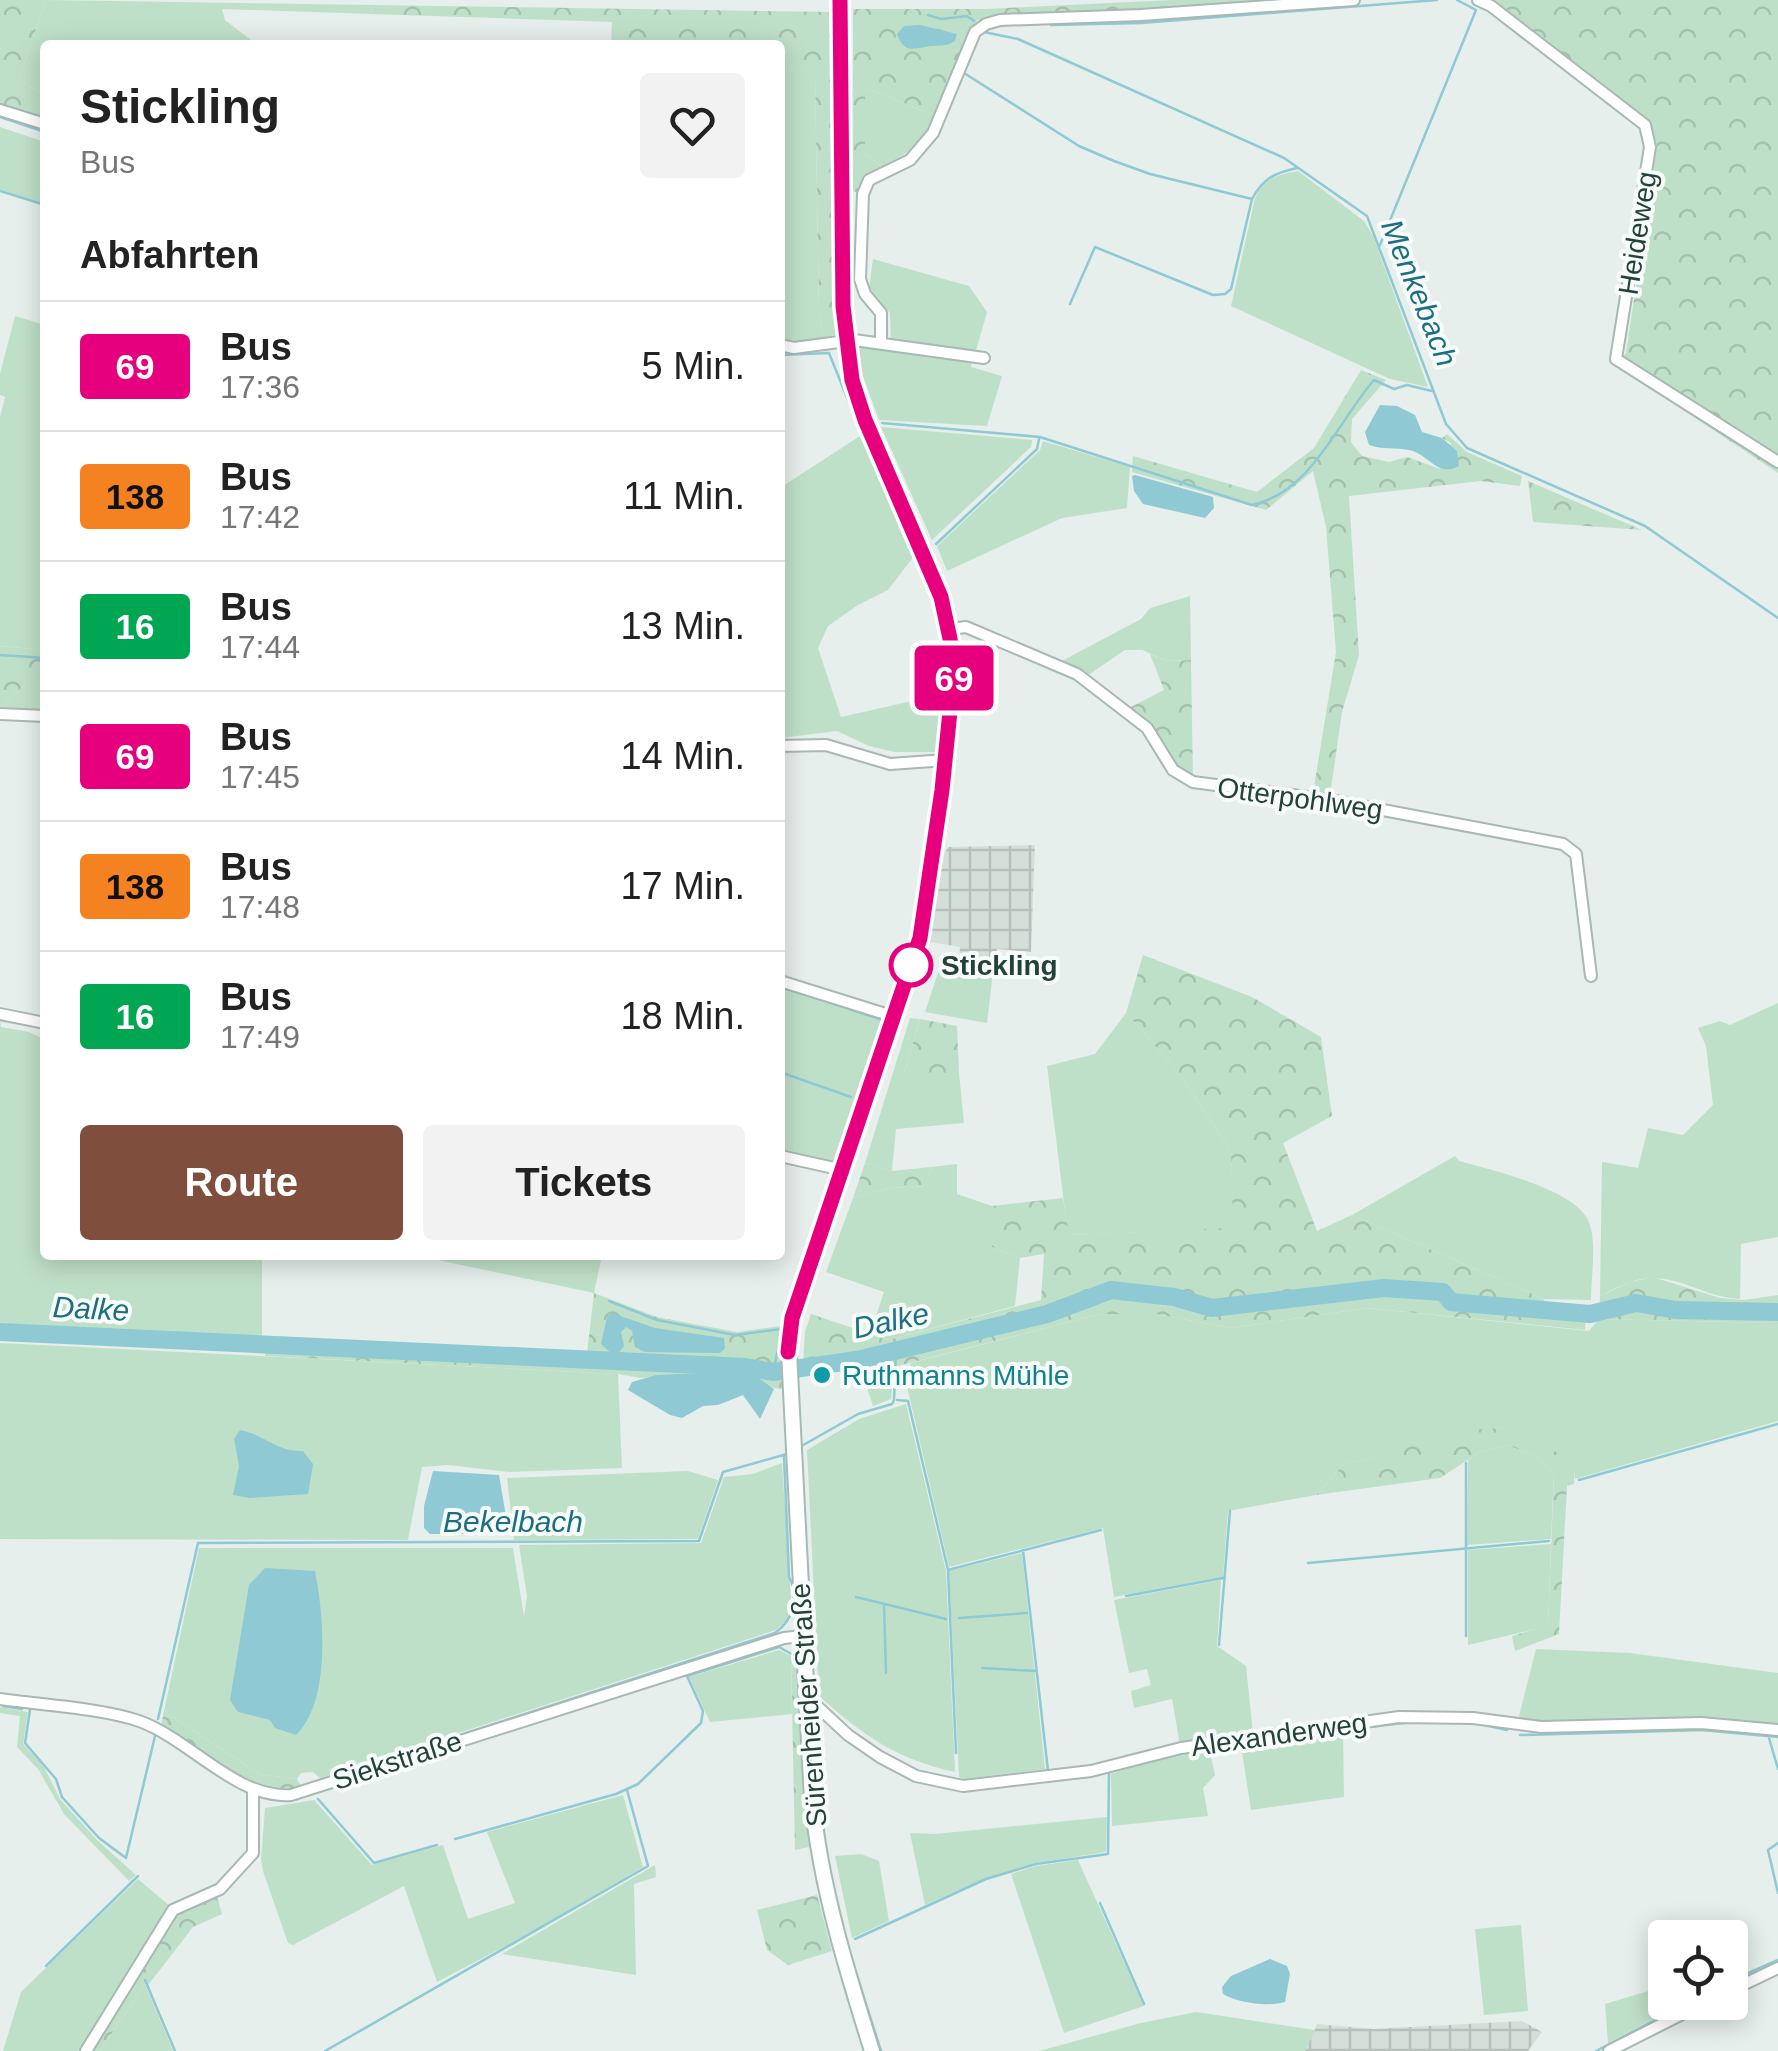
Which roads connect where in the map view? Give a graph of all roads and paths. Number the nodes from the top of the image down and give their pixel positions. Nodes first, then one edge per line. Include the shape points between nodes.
1 (840, 0) edge
2 (1354, 0) edge
3 (1478, 0) edge
4 (0, 110) edge
5 (40, 122) edge
6 (846, 341) junction
7 (881, 343) junction
8 (785, 346) edge
9 (984, 358) dead end
10 (1778, 462) edge
11 (950, 629) junction
12 (0, 714) edge
13 (40, 716) edge
14 (785, 746) edge
15 (946, 760) junction
16 (1591, 976) dead end
17 (785, 983) edge
18 (0, 1014) edge
19 (895, 1017) junction
20 (40, 1022) edge
21 (785, 1157) edge
22 (843, 1170) junction
23 (803, 1636) junction
24 (0, 1698) edge
25 (807, 1703) junction
26 (1778, 1730) edge
27 (253, 1791) junction
28 (1778, 1968) edge
29 (1748, 1982) edge
30 (1670, 2020) edge
31 (86, 2051) edge
32 (872, 2051) edge
33 (1609, 2051) edge

1 - 6 street, Sürenheider Straße
2 - 7 street via 1000,20 974,32 933,133 910,160 869,180 863,194 860,279 882,314
3 - 10 street, Heideweg via 1646,125 1650,147 1616,359
4 - 5 street
6 - 7 street
6 - 8 street
6 - 11 street, Sürenheider Straße via 865,420
7 - 9 street
11 - 15 street, Sürenheider Straße via 955,662
11 - 16 street, Otterpohlweg via 966,627 1077,674 1147,728 1173,770 1193,782 1563,844 1576,854
12 - 13 street
14 - 15 street via 826,745 890,764
15 - 19 street, Sürenheider Straße via 923,925
17 - 19 street
18 - 20 street
19 - 22 street, Sürenheider Straße
21 - 22 street
22 - 23 street, Sürenheider Straße via 792,1318 788,1352
23 - 25 street, Sürenheider Straße
23 - 27 street, Siekstraße via 290,1795
24 - 27 street via 134,1719
25 - 26 street, Alexanderweg via 880,1758 926,1779 963,1786 1091,1771 1181,1748 1399,1717 1541,1727 1701,1723
25 - 32 street, Sürenheider Straße via 818,1855
27 - 31 street via 253,1853 220,1889 173,1910
28 - 29 street
30 - 33 street

